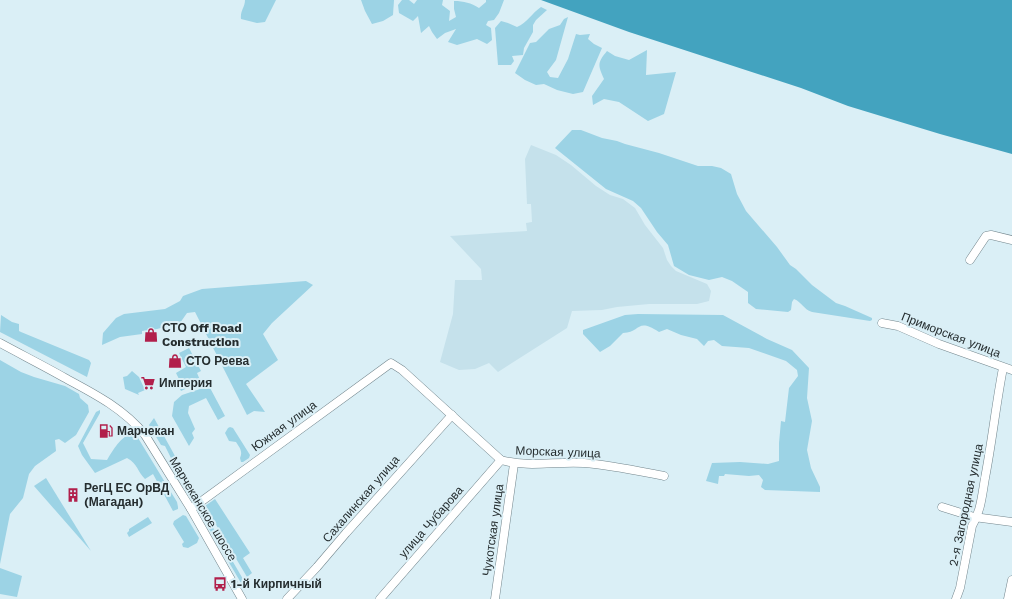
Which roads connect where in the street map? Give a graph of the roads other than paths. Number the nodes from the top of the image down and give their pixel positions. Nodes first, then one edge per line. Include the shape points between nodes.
1 (1012, 240) edge
2 (970, 260) dead end
3 (882, 324) dead end
4 (0, 343) edge
5 (391, 363) joint
6 (1003, 368) junction
7 (1012, 370) edge
8 (452, 415) junction
9 (501, 460) junction
10 (514, 464) junction
11 (664, 476) dead end
12 (942, 507) dead end
13 (190, 509) junction
14 (977, 518) junction
15 (1012, 522) edge
16 (1012, 580) edge
17 (242, 599) edge
18 (287, 599) edge
19 (380, 599) edge
20 (495, 599) edge
21 (956, 599) edge
22 (1008, 599) edge

1 - 2 street via 986,236
3 - 6 street, Приморская улица via 898,326
4 - 13 street, Марчеканское шоссе via 90,391 126,416 145,436
5 - 8 street, Морская улица
5 - 13 street, Южная улица
6 - 7 street, Приморская улица
6 - 14 street, 2-я Загородная улица via 991,450
8 - 9 street, Морская улица
8 - 18 street, Сахалинская улица
9 - 10 street, Морская улица
9 - 19 street, улица Чубарова
10 - 11 street, Морская улица via 585,463
10 - 20 street, Чукотская улица
12 - 14 street
13 - 17 street, Марчеканское шоссе
14 - 15 street
14 - 21 street, 2-я Загородная улица via 972,526
16 - 22 street

